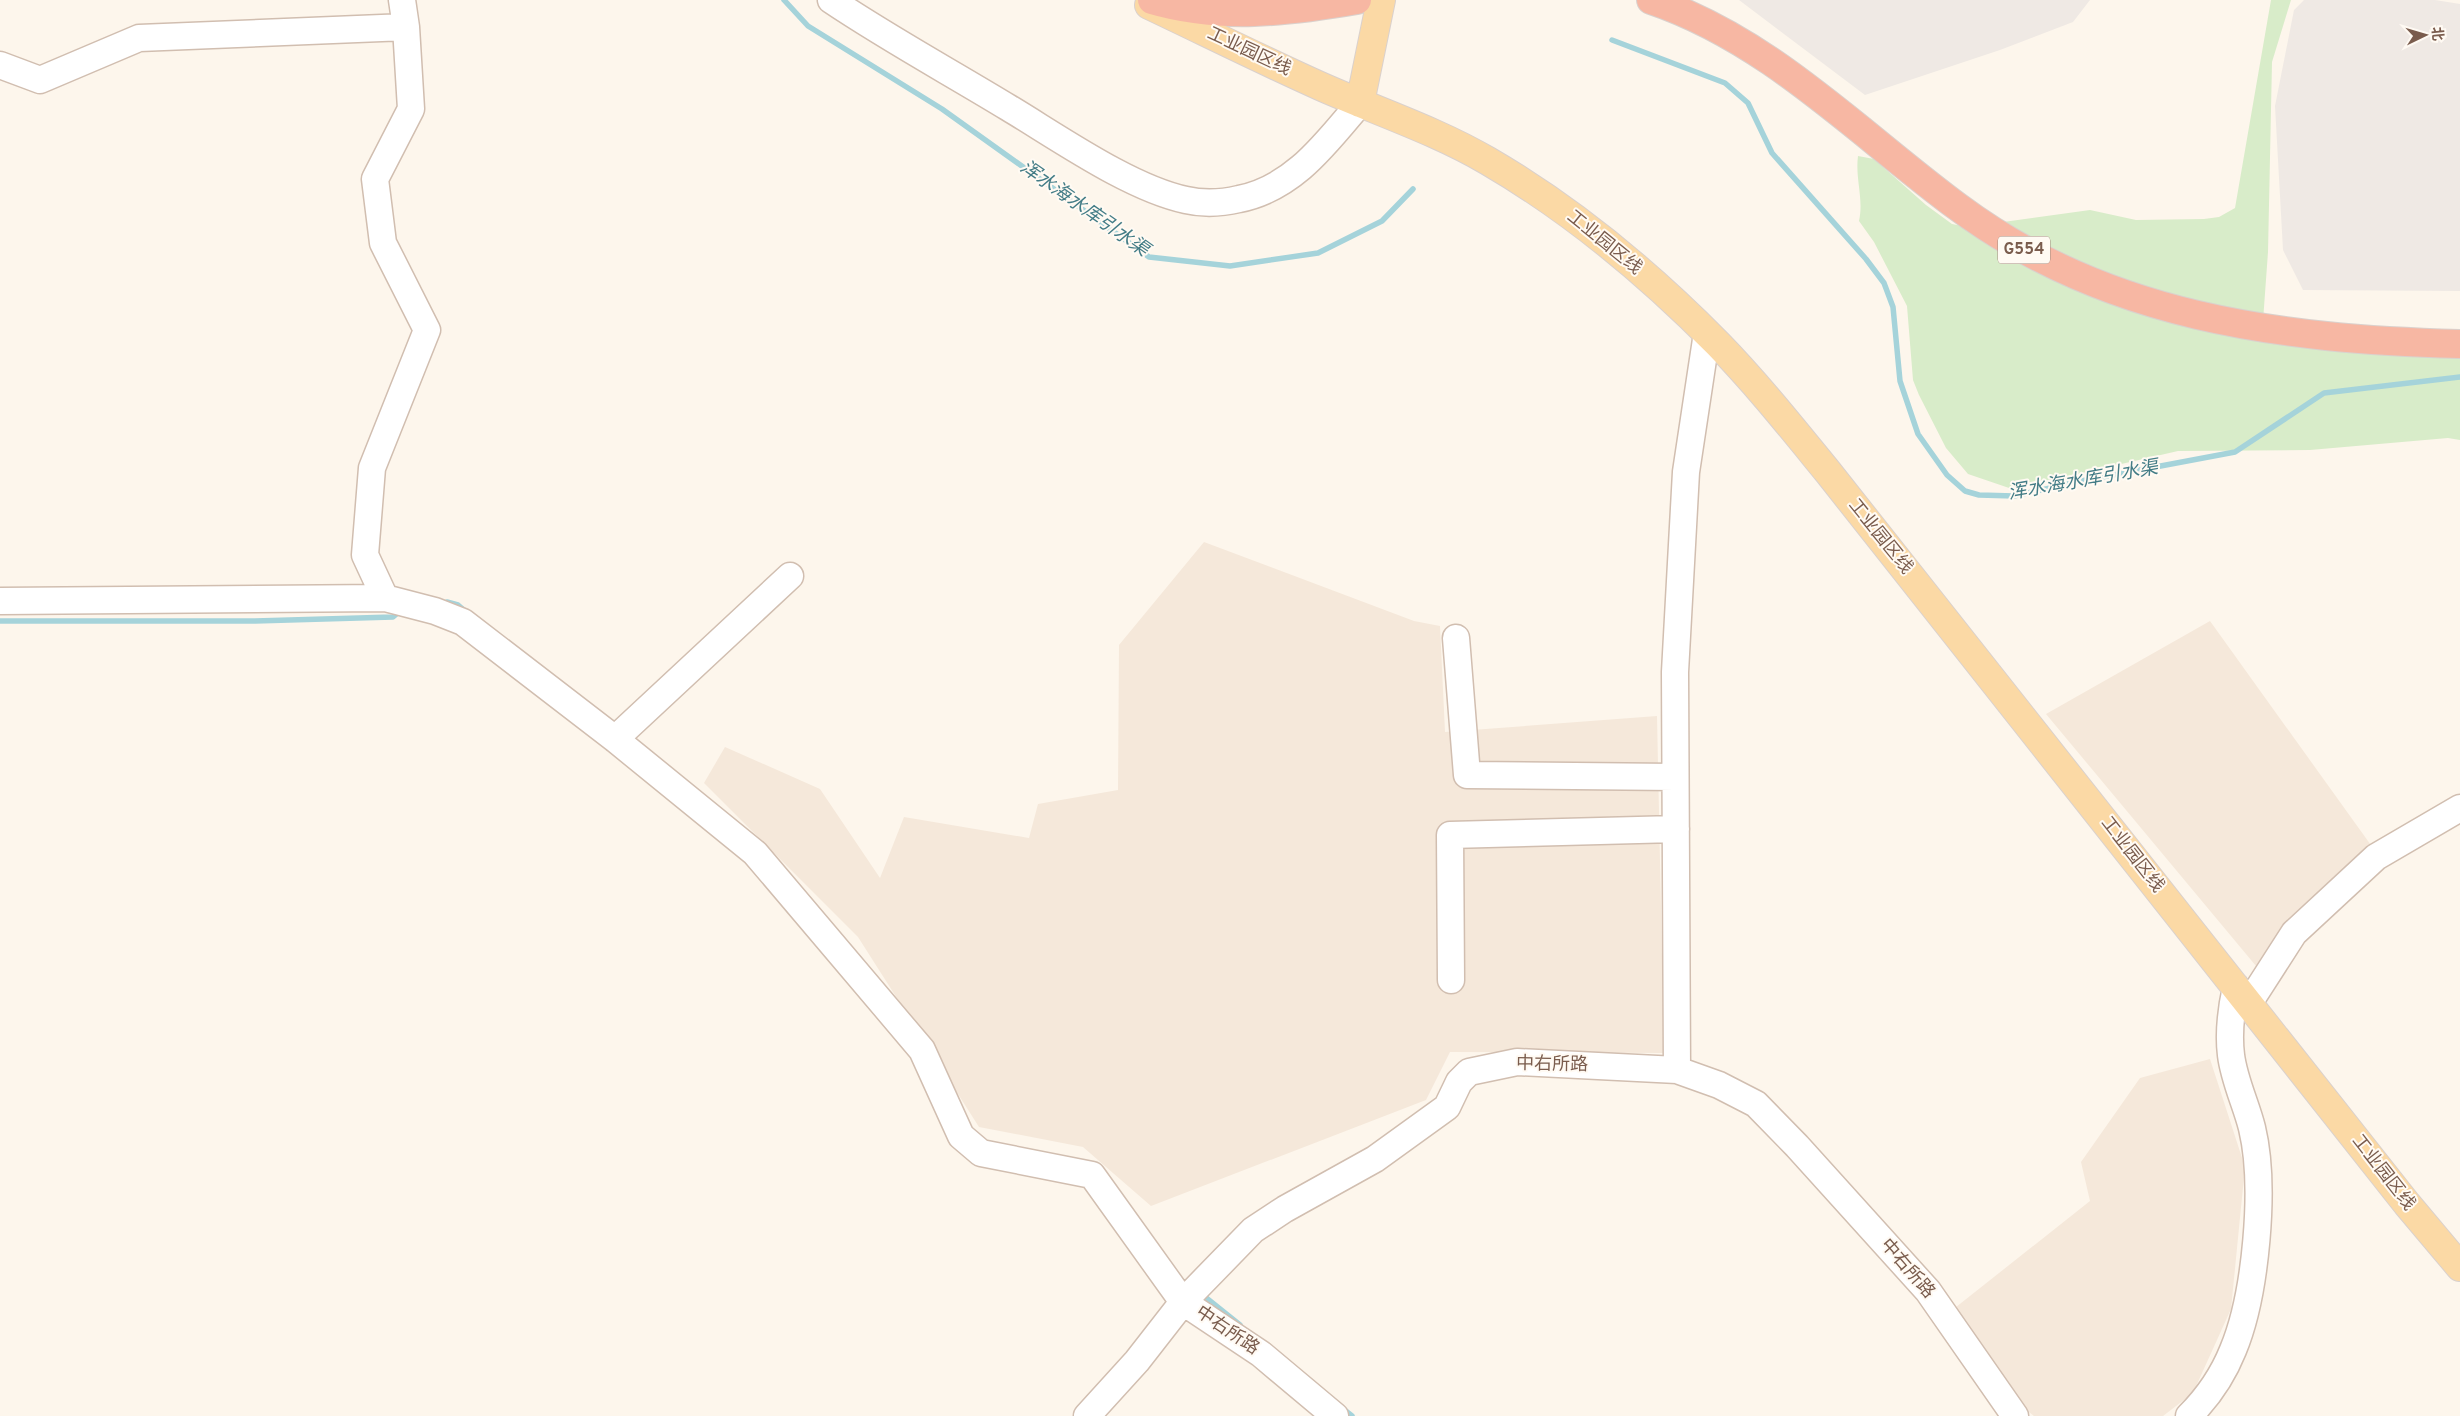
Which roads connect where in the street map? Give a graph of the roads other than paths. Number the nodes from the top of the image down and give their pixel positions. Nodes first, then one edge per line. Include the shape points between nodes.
1 (402, 0) edge
2 (831, 0) edge
3 (1139, 0) edge
4 (1152, 0) edge
5 (1357, 0) edge
6 (1381, 0) edge
7 (1651, 0) edge
8 (406, 27) junction
9 (0, 64) edge
10 (1360, 103) junction
11 (1707, 333) junction
12 (2460, 344) edge
13 (790, 576) dead end
14 (0, 600) edge
15 (400, 602) junction
16 (1456, 638) dead end
17 (620, 735) junction
18 (1675, 777) junction
19 (2460, 808) edge
20 (1676, 830) junction
21 (1451, 980) dead end
22 (2243, 995) junction
23 (1677, 1070) junction
24 (2460, 1267) edge
25 (1191, 1294) junction
26 (1087, 1416) edge
27 (1335, 1416) edge
28 (2015, 1416) edge
29 (2189, 1416) edge

1 - 8 street
2 - 10 street via 1084,153 1132,179 1186,200 1239,199 1288,178 1307,164
3 - 10 main road, 工业园区线
4 - 5 highway via 1231,13 1293,10
6 - 10 main road
7 - 12 highway, G554 via 1701,21 1764,57 1958,207 2035,256 2083,278 2171,308 2265,329 2363,341
8 - 9 street via 138,38 40,80
8 - 15 street via 411,109 375,179 383,243 427,330 372,468 365,554
10 - 11 main road, 工业园区线 via 1461,146 1529,186 1638,270
11 - 18 street via 1686,472 1675,672
11 - 22 main road, 工业园区线 via 1759,388 1822,465
13 - 17 street
14 - 15 street
15 - 17 street via 463,622
16 - 18 street via 1467,775
17 - 25 street via 755,853 922,1050 960,1136 981,1153 1092,1174
18 - 20 street
19 - 22 street via 2376,857 2294,933
20 - 21 street via 1450,835
20 - 23 street
22 - 24 main road, 工业园区线
22 - 29 street via 2230,1019 2231,1056 2252,1128 2256,1154 2256,1251 2234,1349 2217,1382
23 - 25 street, 中右所路 via 1517,1062 1469,1072 1459,1082 1447,1107 1376,1159 1253,1230
23 - 28 street, 中右所路 via 1719,1085 1756,1104 1798,1146 1928,1291
25 - 26 street
25 - 27 street, 中右所路

